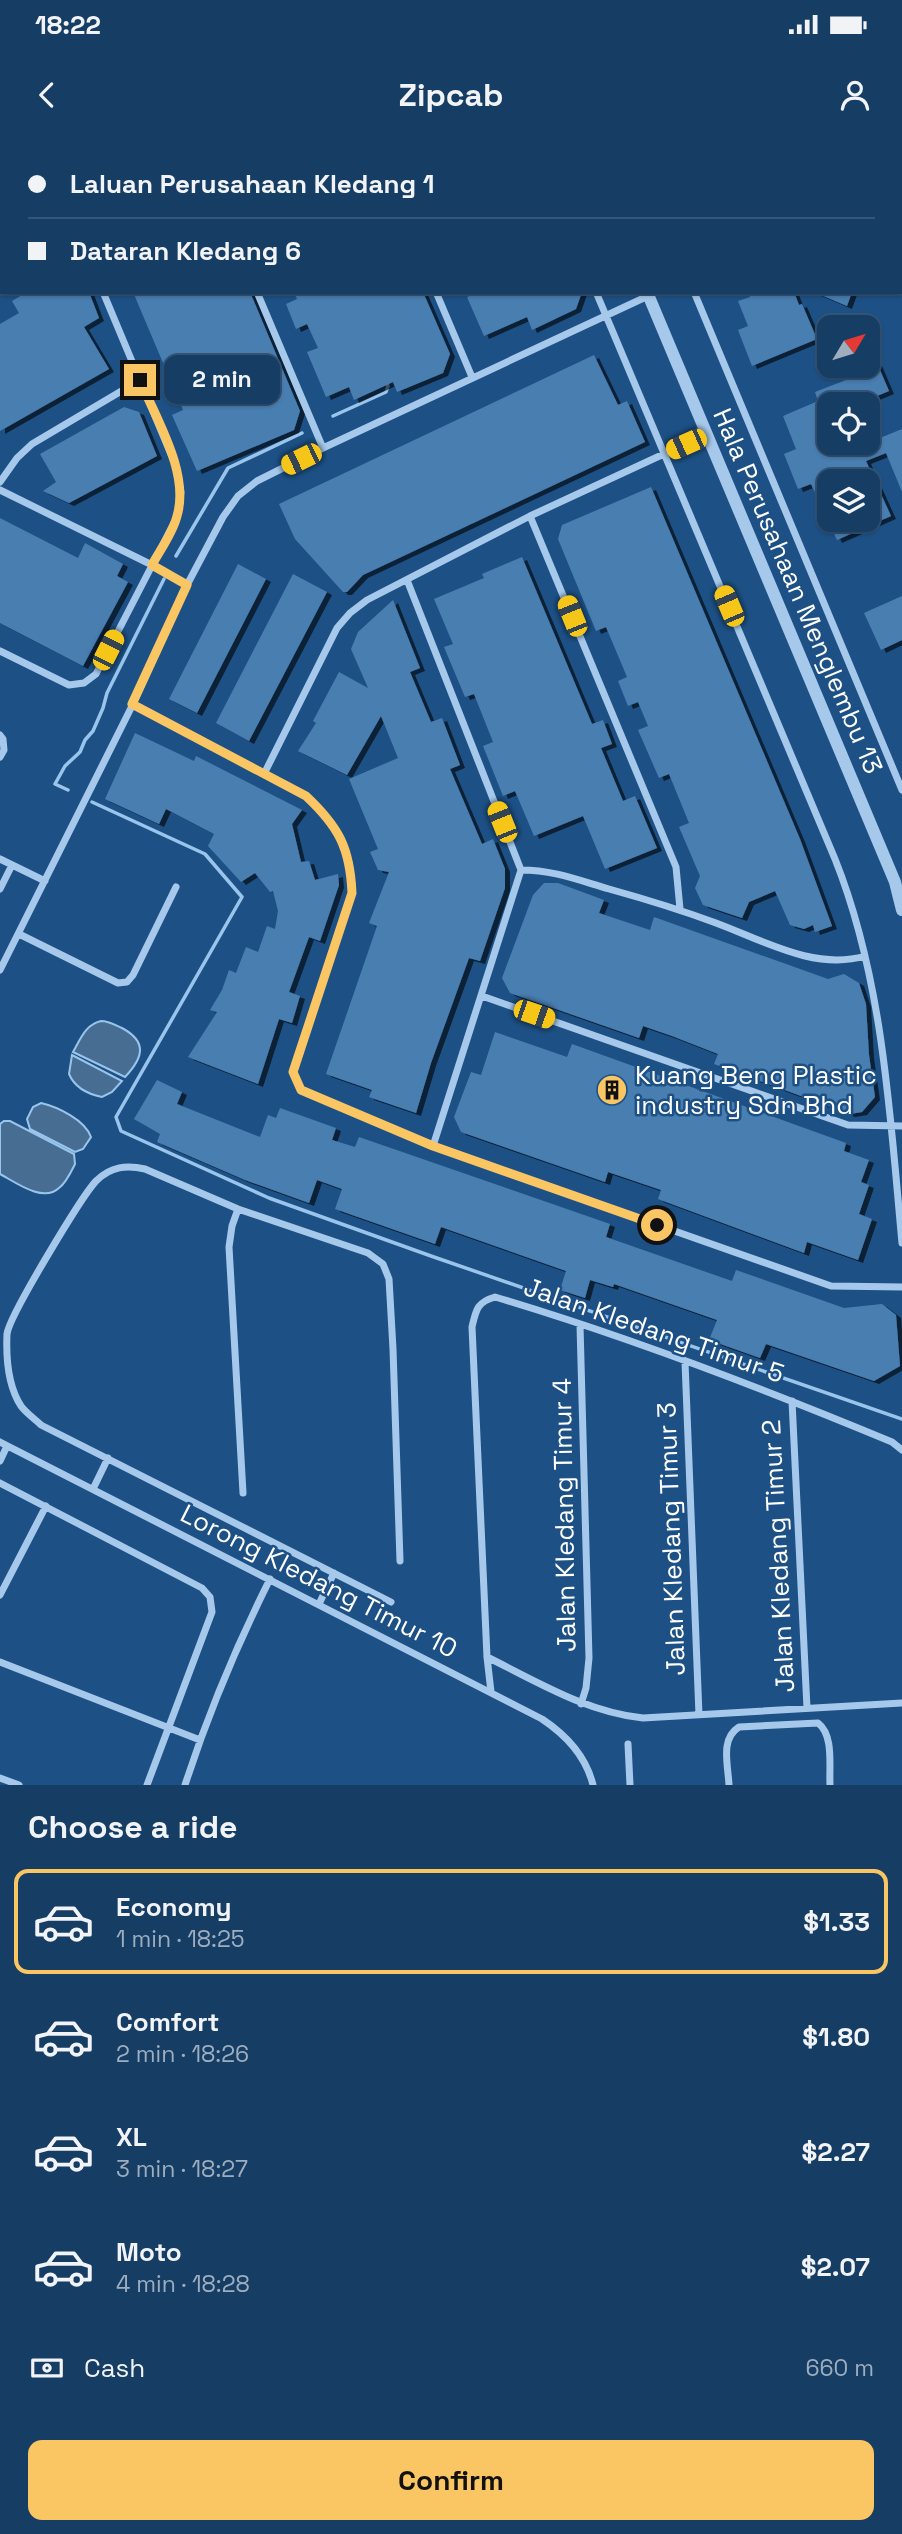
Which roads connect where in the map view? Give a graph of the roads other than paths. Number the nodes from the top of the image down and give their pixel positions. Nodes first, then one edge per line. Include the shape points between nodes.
1 (104, 294) edge
2 (258, 294) edge
3 (437, 294) edge
4 (597, 294) edge
5 (647, 294) edge
6 (695, 294) edge
7 (606, 316) junction
8 (472, 377) junction
9 (140, 380) junction
10 (707, 434) junction
11 (323, 448) junction
12 (665, 454) junction
13 (0, 482) edge
14 (0, 490) edge
15 (530, 516) junction
16 (152, 565) junction
17 (407, 580) junction
18 (187, 585) junction
19 (0, 651) edge
20 (132, 704) junction
21 (0, 735) edge
22 (0, 757) edge
23 (264, 774) junction
24 (902, 790) edge
25 (0, 859) edge
26 (12, 865) junction
27 (521, 870) junction
28 (898, 880) edge
29 (45, 881) junction
30 (176, 887) dead end
31 (0, 889) edge
32 (680, 909) junction
33 (902, 910) edge
34 (19, 934) junction
35 (865, 956) junction
36 (0, 970) edge
37 (482, 996) junction
38 (891, 1126) junction
39 (902, 1126) edge
40 (433, 1146) junction
41 (238, 1209) junction
42 (902, 1242) edge
43 (902, 1287) edge
44 (580, 1325) junction
45 (685, 1362) junction
46 (792, 1401) junction
47 (4, 1444) edge
48 (902, 1450) edge
49 (108, 1458) junction
50 (0, 1461) edge
51 (0, 1483) edge
52 (93, 1489) junction
53 (243, 1493) dead end
54 (46, 1506) junction
55 (400, 1561) dead end
56 (334, 1573) junction
57 (270, 1579) junction
58 (0, 1595) edge
59 (391, 1602) dead end
60 (318, 1604) junction
61 (487, 1657) junction
62 (0, 1662) edge
63 (491, 1692) junction
64 (902, 1703) edge
65 (581, 1704) junction
66 (807, 1708) junction
67 (699, 1715) junction
68 (168, 1728) junction
69 (200, 1740) junction
70 (628, 1744) dead end
71 (0, 1778) edge
72 (19, 1785) edge
73 (148, 1785) edge
74 (185, 1785) edge
75 (593, 1785) edge
76 (630, 1785) edge
77 (729, 1785) edge
78 (830, 1785) edge

1 - 9 street
2 - 11 street
3 - 8 street
4 - 7 street
5 - 7 street
5 - 10 street, Hala Perusahaan Menglembu 13
6 - 24 street, Hala Perusahaan Menglembu 13
7 - 8 street
7 - 12 street
8 - 11 street
9 - 13 street via 32,444
9 - 16 street via 176,464 181,492 177,517
10 - 12 street
10 - 28 street, Hala Perusahaan Menglembu 13
11 - 18 street via 257,481 238,496
12 - 15 street
12 - 35 street via 846,888
14 - 16 street
15 - 17 street
15 - 32 street via 676,867
16 - 18 street
16 - 19 street via 96,674 84,683 69,685
17 - 23 street via 367,600 337,628
17 - 27 street
18 - 20 street
20 - 23 street
20 - 29 street
21 - 22 street via 4,739
23 - 40 street via 306,796 327,816 342,840 351,869 352,893 293,1072 301,1090
25 - 26 street
26 - 29 street
26 - 31 street
27 - 32 street via 546,870
27 - 37 street
28 - 33 street, Hala Perusahaan Menglembu 13
29 - 34 street
30 - 34 street via 127,982 118,984
32 - 35 street via 807,957 853,960
34 - 36 street
35 - 38 street
37 - 38 street via 848,1125
37 - 40 street
38 - 39 street
38 - 42 street
40 - 43 street via 831,1286
41 - 49 street via 145,1170 119,1167 95,1182 31,1284 8,1330 7,1370 21,1407 41,1425
41 - 53 street via 229,1247
41 - 55 street via 368,1253 383,1264 393,1349
44 - 45 street, Jalan Kledang Timur 5
44 - 61 street, Jalan Kledang Timur 5 via 495,1297 484,1300 476,1310 472,1328
44 - 65 street, Jalan Kledang Timur 4 via 589,1658
45 - 46 street, Jalan Kledang Timur 5
45 - 67 street, Jalan Kledang Timur 3
46 - 48 street, Jalan Kledang Timur 5
46 - 66 street, Jalan Kledang Timur 2
47 - 50 street
47 - 52 street, Lorong Kledang Timur 10
49 - 52 street
49 - 56 street
51 - 54 street
52 - 57 street, Lorong Kledang Timur 10
54 - 58 street
54 - 68 street via 202,1588 210,1597 212,1612
56 - 59 street
56 - 60 street
57 - 60 street, Lorong Kledang Timur 10
57 - 69 street
60 - 63 street, Lorong Kledang Timur 10
61 - 63 street, Jalan Kledang Timur 5
61 - 65 street
62 - 68 street
63 - 75 street, Lorong Kledang Timur 10 via 558,1730 582,1759
64 - 66 street
65 - 67 street via 643,1718
66 - 67 street
68 - 69 street
68 - 73 street
69 - 74 street
70 - 76 street
71 - 72 street
77 - 78 street via 727,1739 732,1732 740,1727 818,1723 827,1735

